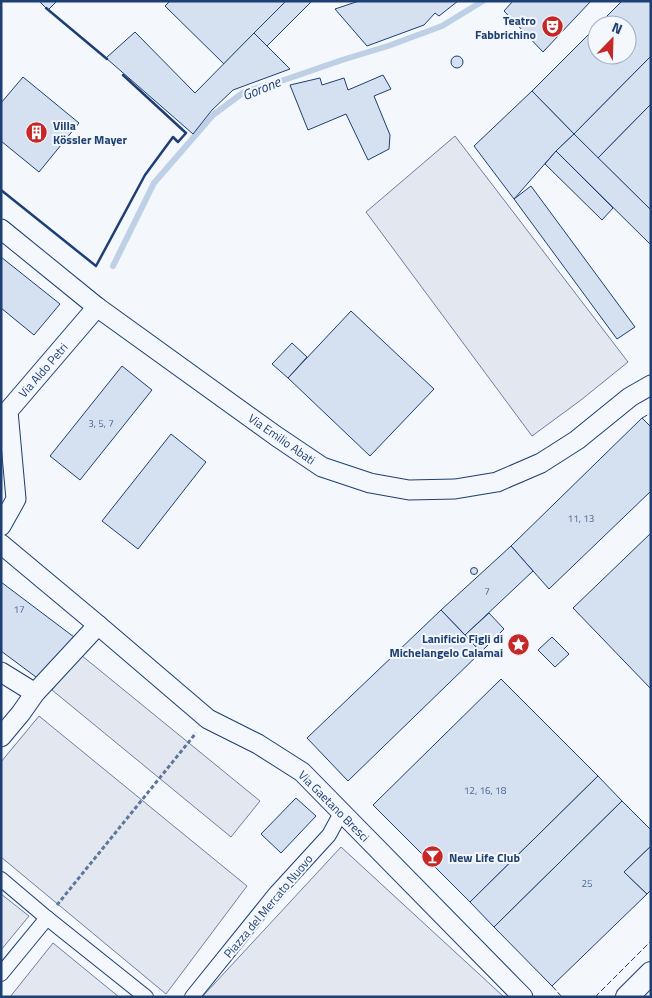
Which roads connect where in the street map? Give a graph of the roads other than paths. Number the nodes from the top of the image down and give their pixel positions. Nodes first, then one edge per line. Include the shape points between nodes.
1 (1, 229) edge
2 (97, 307) junction
3 (651, 384) edge
4 (5, 409) edge
5 (1, 526) edge
6 (1, 544) edge
7 (98, 625) junction
8 (1, 672) edge
9 (35, 693) junction
10 (1, 737) edge
11 (341, 813) junction
12 (1, 879) edge
13 (47, 918) junction
14 (1, 974) edge
15 (651, 974) edge
16 (146, 997) edge
17 (192, 997) edge
18 (523, 997) edge
19 (626, 997) edge

1 - 2 street, Via Emilio Abati
2 - 3 street, Via Emilio Abati via 322,467 370,483 409,490 455,489 497,482 541,463
2 - 4 street, Via Aldo Petri
4 - 5 street, Via Aldo Petri via 16,499
6 - 7 street, Via Gaetano Bresci
7 - 9 street
7 - 11 street, Via Gaetano Bresci via 208,719 258,744 302,772
8 - 9 street
9 - 10 street
11 - 17 street, Piazza del Mercato Nuovo via 329,835 275,894
11 - 18 street, Via Gaetano Bresci
12 - 13 street
13 - 14 street
13 - 16 street
15 - 19 street

